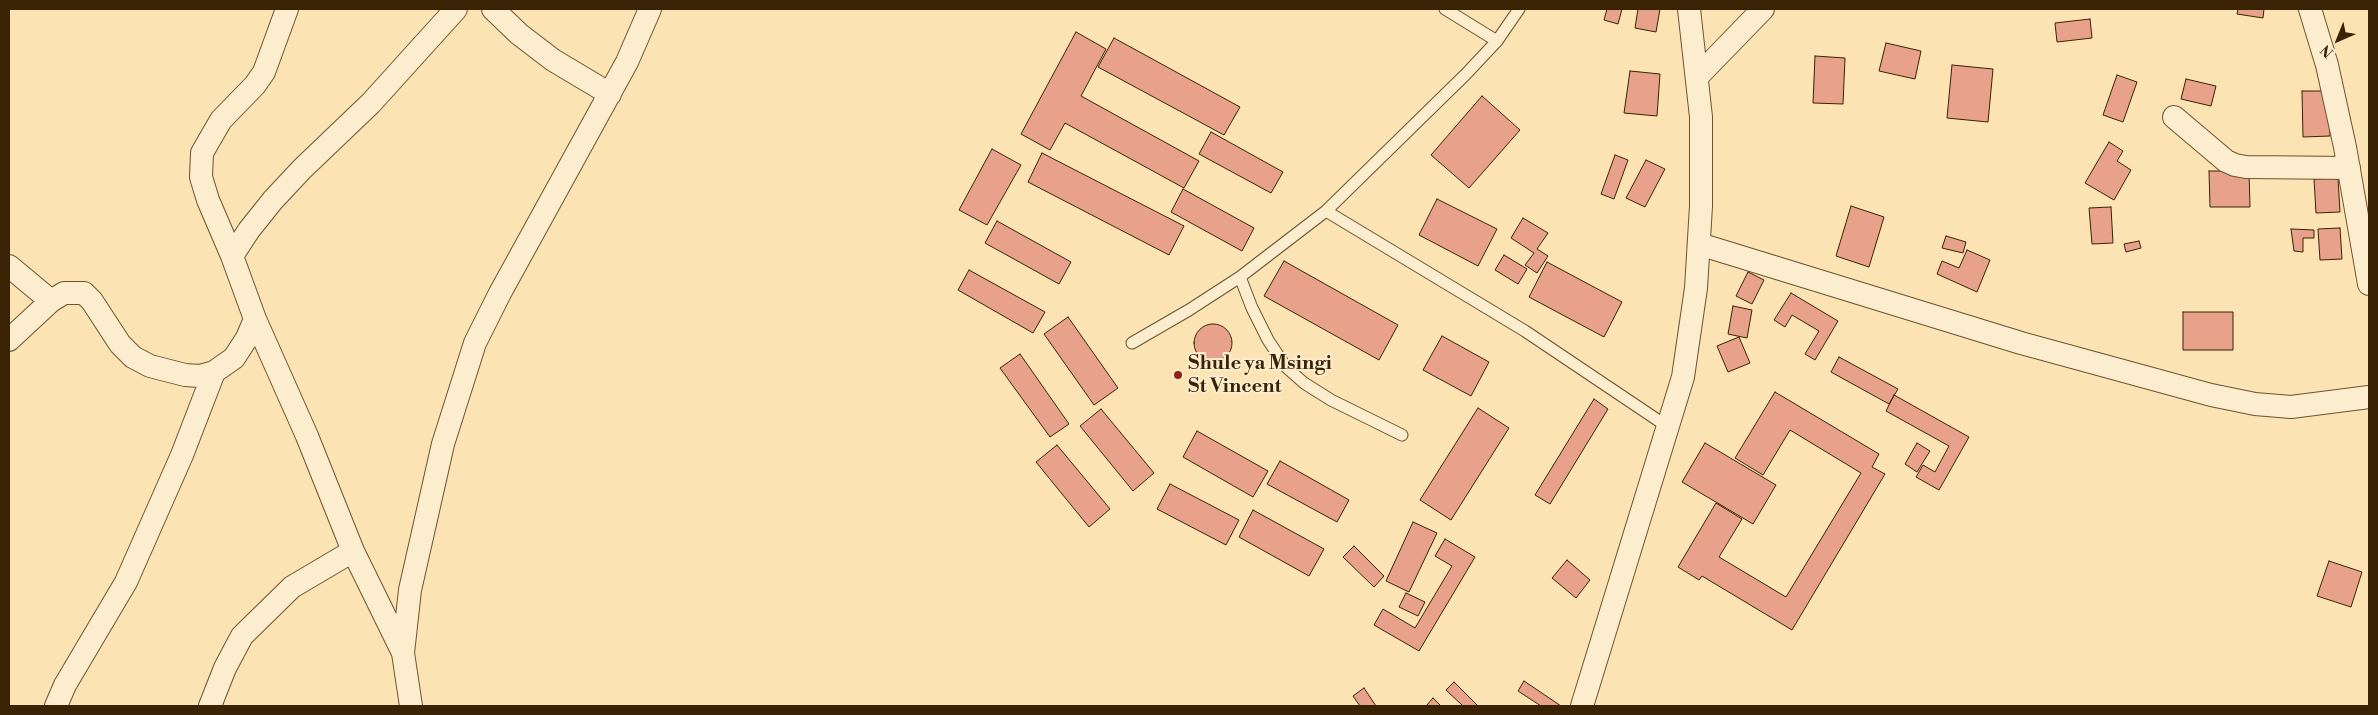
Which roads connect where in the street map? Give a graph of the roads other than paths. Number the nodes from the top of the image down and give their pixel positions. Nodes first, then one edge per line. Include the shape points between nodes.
1 (287, 9) edge
2 (456, 9) edge
3 (493, 9) edge
4 (650, 9) edge
5 (1445, 9) edge
6 (1519, 9) edge
7 (1689, 9) edge
8 (1763, 9) edge
9 (2310, 9) edge
10 (1496, 41) junction
11 (1696, 77) junction
12 (610, 94) junction
13 (2174, 117) dead end
14 (2349, 168) junction
15 (1326, 211) junction
16 (2364, 220) edge
17 (1699, 244) junction
18 (232, 256) junction
19 (9, 266) edge
20 (1240, 277) junction
21 (2369, 284) edge
22 (51, 302) junction
23 (255, 319) junction
24 (9, 340) edge
25 (1132, 343) dead end
26 (214, 372) junction
27 (2369, 397) edge
28 (2342, 401) junction
29 (2369, 416) edge
30 (1668, 427) junction
31 (1402, 435) dead end
32 (353, 551) junction
33 (403, 653) junction
34 (56, 706) edge
35 (210, 706) edge
36 (411, 706) edge
37 (1582, 706) edge

1 - 18 street via 264,72 255,86 221,120 202,153 201,177
2 - 18 street via 371,103 273,200
3 - 12 street via 552,60
4 - 12 street
5 - 10 lane
6 - 10 lane
7 - 11 street
8 - 11 street
9 - 14 street via 2327,65
10 - 15 lane
11 - 17 street via 1701,117
12 - 33 street via 475,343 443,444 425,517 410,590
13 - 14 street via 2235,165
14 - 16 street
15 - 20 lane
15 - 30 lane via 1525,331
16 - 21 street
17 - 28 street via 2012,340 2211,395 2291,407
17 - 30 street via 1683,376
18 - 23 street
19 - 22 street
20 - 25 lane
20 - 31 lane via 1268,340 1286,368 1304,384 1331,400
22 - 24 street
22 - 26 street via 64,293 84,293 133,357 150,366 184,375 200,376
23 - 26 street via 234,358
23 - 32 street
26 - 34 street via 182,455 126,582 64,685
27 - 28 street
28 - 29 street
30 - 37 street
32 - 33 street
32 - 35 street via 292,587 242,636
33 - 36 street

